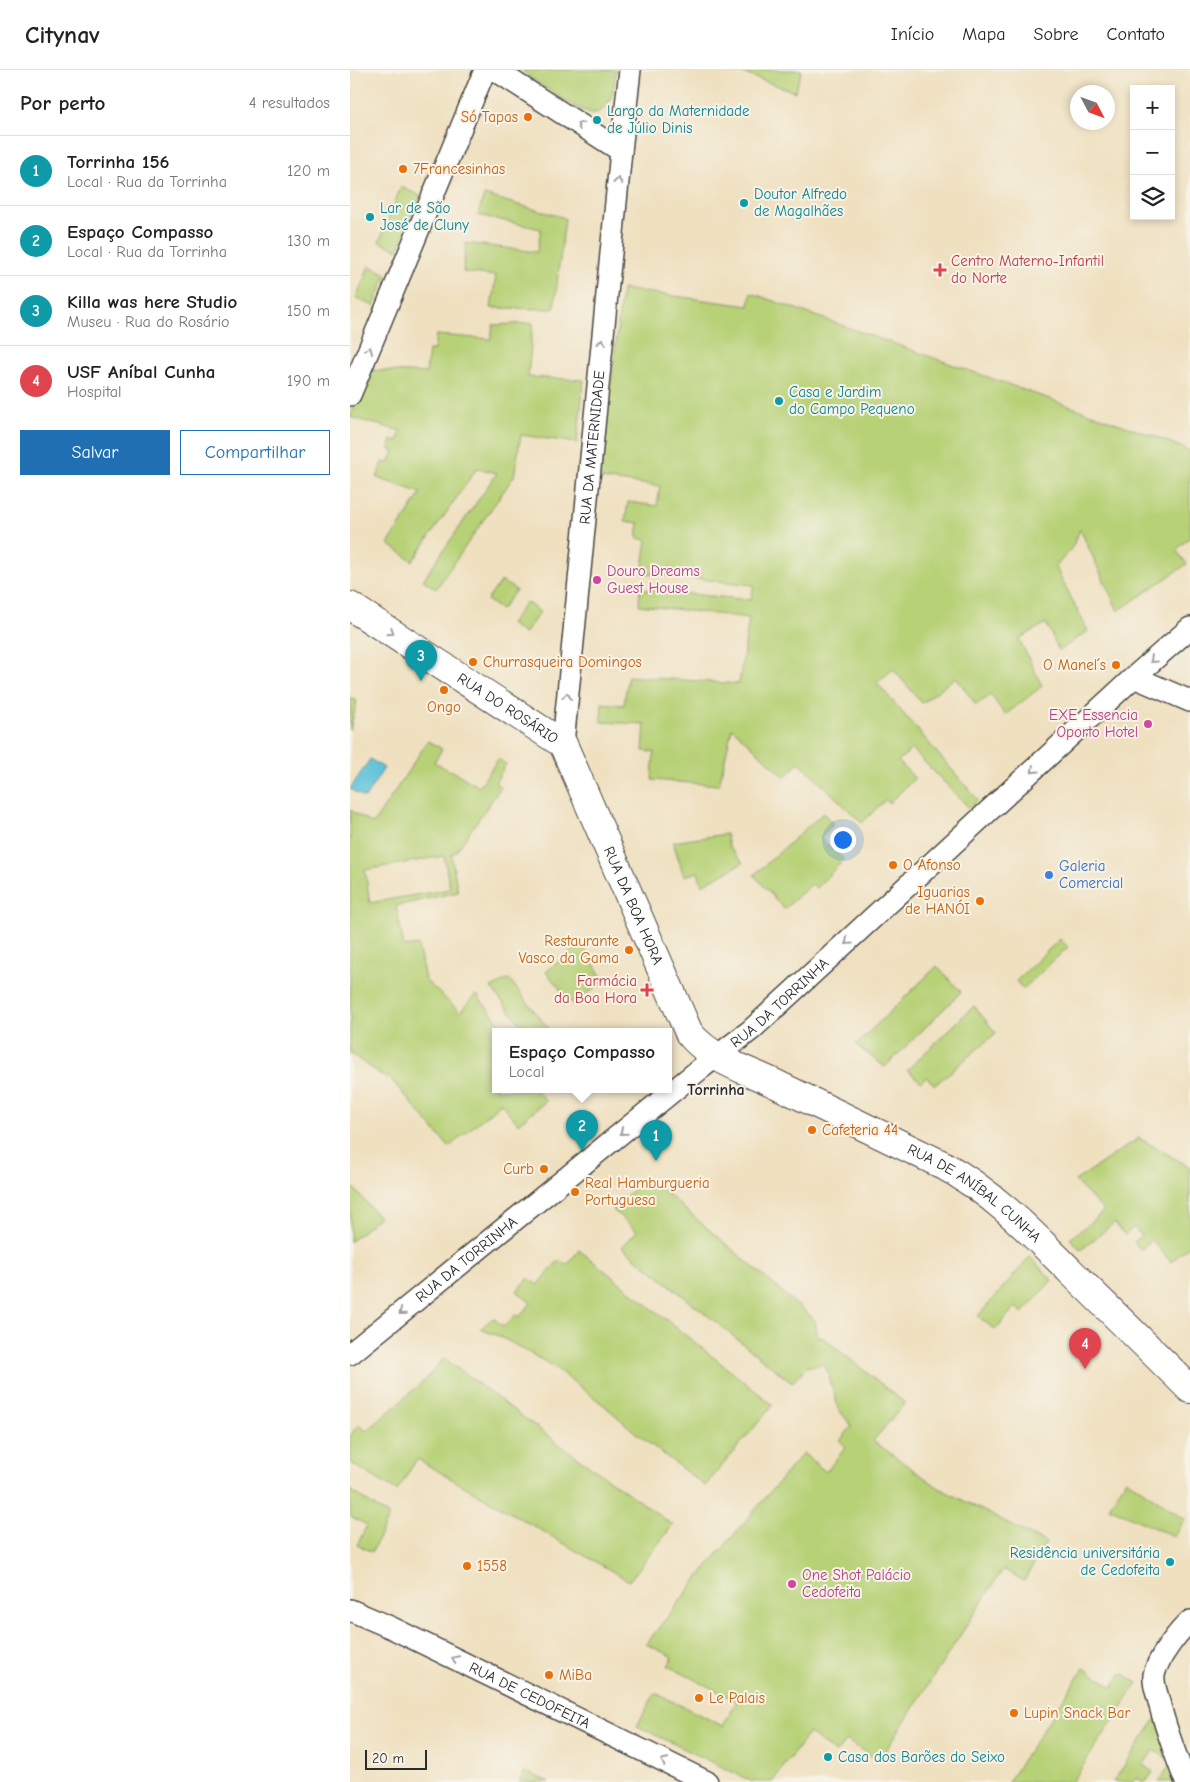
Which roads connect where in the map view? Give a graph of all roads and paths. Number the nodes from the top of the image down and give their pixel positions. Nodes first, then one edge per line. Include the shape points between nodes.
1 (485, 70) edge
2 (495, 70) edge
3 (630, 70) edge
4 (621, 151) junction
5 (350, 395) edge
6 (350, 606) edge
7 (1190, 628) edge
8 (1134, 677) junction
9 (1190, 701) edge
10 (563, 744) junction
11 (716, 1057) junction
12 (672, 1093) edge
13 (672, 1093) edge
14 (350, 1354) edge
15 (1190, 1389) edge
16 (350, 1610) edge
17 (1190, 1620) edge
18 (708, 1782) edge
19 (1186, 1782) edge

5 -> 1 street
4 -> 2 street
3 - 4 street
10 -> 4 street, RUA DA MATERNIDADE
6 -> 10 street, RUA DO ROSÁRIO
7 -> 8 street, RUA DA TORRINHA
8 - 9 street
8 -> 11 street, RUA DA TORRINHA via 766,1016
10 - 11 street, RUA DA BOA HORA via 689,1033
11 -> 12 street, RUA DA TORRINHA
11 - 15 street, RUA DE ANÍBAL CUNHA via 960,1174 1020,1221
13 -> 14 street, RUA DA TORRINHA
18 -> 16 street, RUA DE CEDOFEITA
17 - 19 street via 1173,1640 1154,1675 1164,1723

